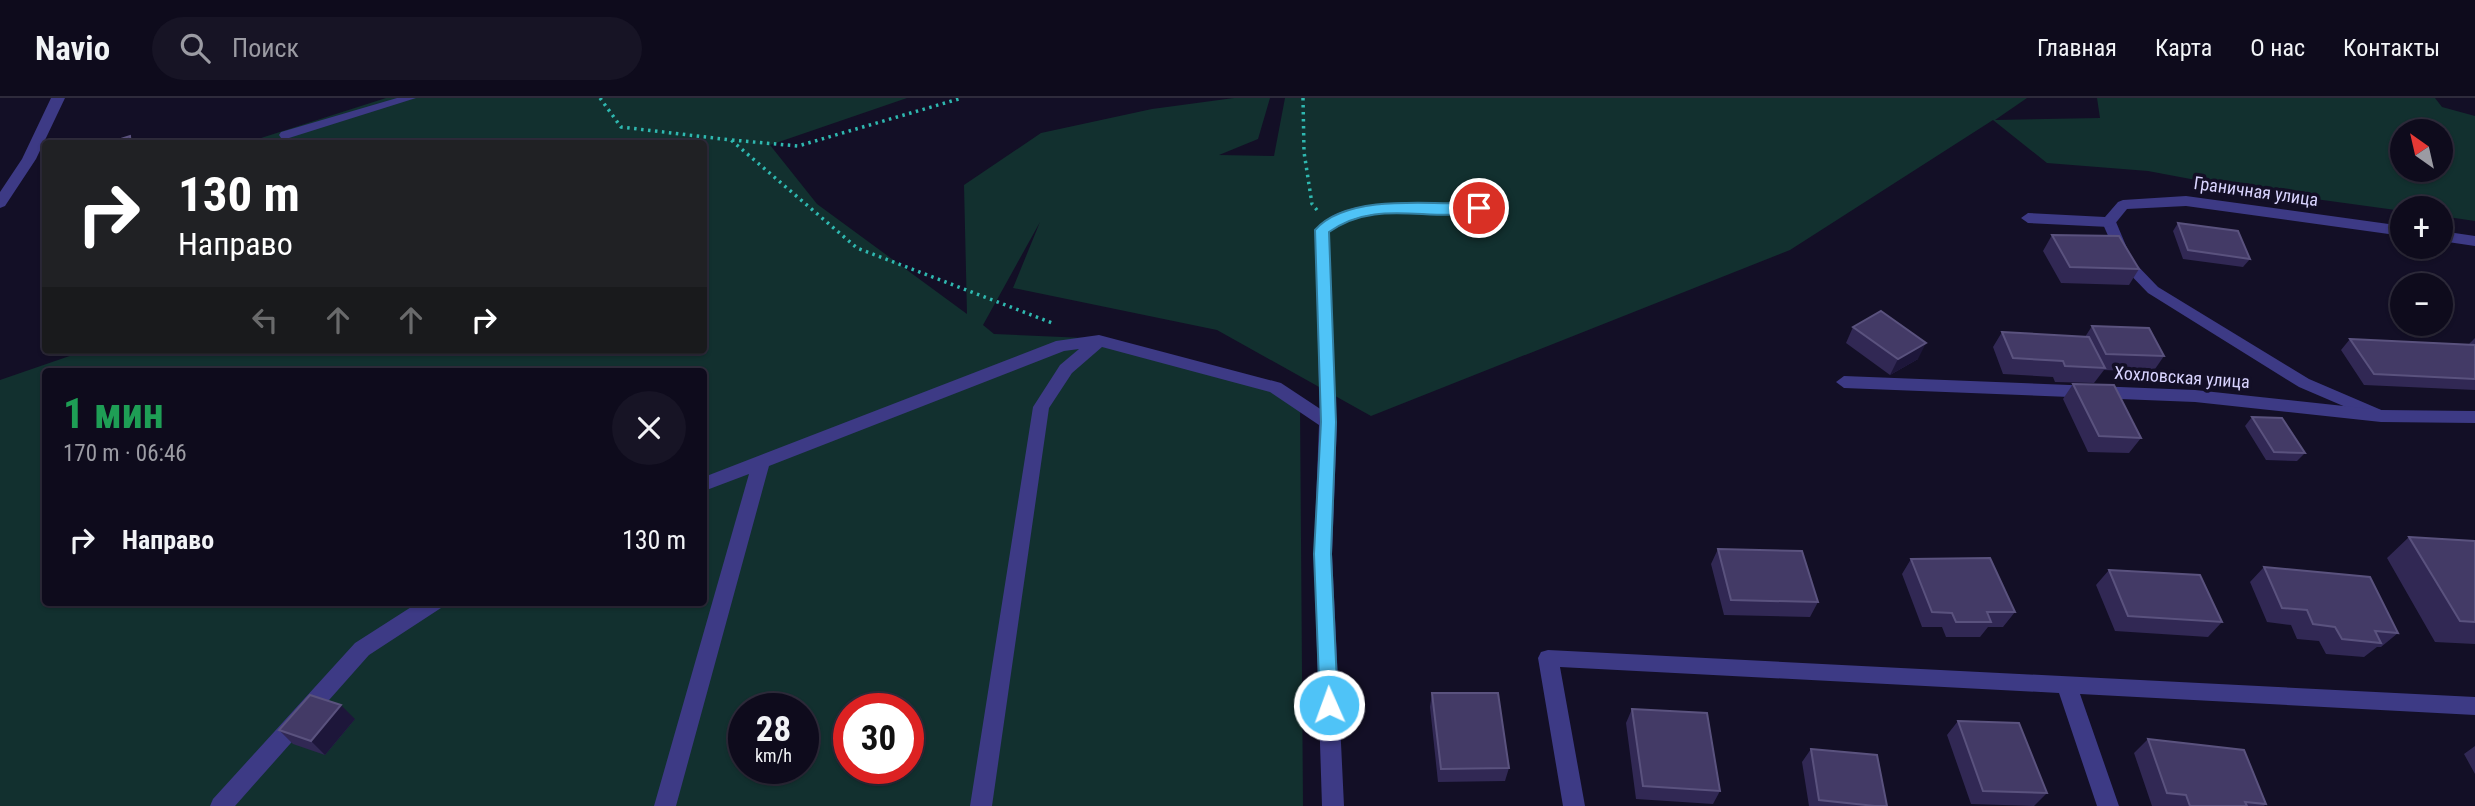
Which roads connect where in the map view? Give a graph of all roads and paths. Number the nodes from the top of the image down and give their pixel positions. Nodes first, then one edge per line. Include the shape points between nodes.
1 (58, 98) edge
2 (410, 98) edge
3 (600, 98) edge
4 (962, 98) edge
5 (1303, 98) edge
6 (285, 135) dead end
7 (731, 140) junction
8 (0, 202) edge
9 (1479, 208) dead end
10 (2028, 218) dead end
11 (2109, 222) junction
12 (1328, 224) junction
13 (2390, 229) edge
14 (2453, 238) edge
15 (2475, 241) edge
16 (1099, 341) junction
17 (1844, 382) dead end
18 (2381, 416) junction
19 (2475, 417) edge
20 (1328, 422) junction
21 (761, 462) junction
22 (707, 483) edge
23 (428, 606) edge
24 (2066, 684) junction
25 (2475, 706) edge
26 (221, 806) edge
27 (665, 806) edge
28 (981, 806) edge
29 (1333, 806) edge
30 (1574, 806) edge
31 (2108, 806) edge

1 - 8 street via 29,159
2 - 6 lane
3 - 7 path via 621,127
4 - 7 path via 797,146
5 - 12 path via 1304,152 1312,204
7 - 16 path via 857,248
9 - 12 lane via 1369,209
10 - 11 street
11 - 13 street, Граничная улица via 2123,205 2186,201
11 - 18 lane via 2126,262 2152,290 2304,383
12 - 20 lane via 1320,239
14 - 15 street
16 - 20 street via 1275,387
16 - 21 street via 1062,345
16 - 28 street via 1066,369 1041,407
17 - 18 street, Хохловская улица via 2195,396
18 - 19 street, Хохловская улица
20 - 29 street via 1322,554
21 - 22 street
21 - 27 street
23 - 26 street via 362,649
24 - 25 street
24 - 30 street via 1548,658
24 - 31 street

